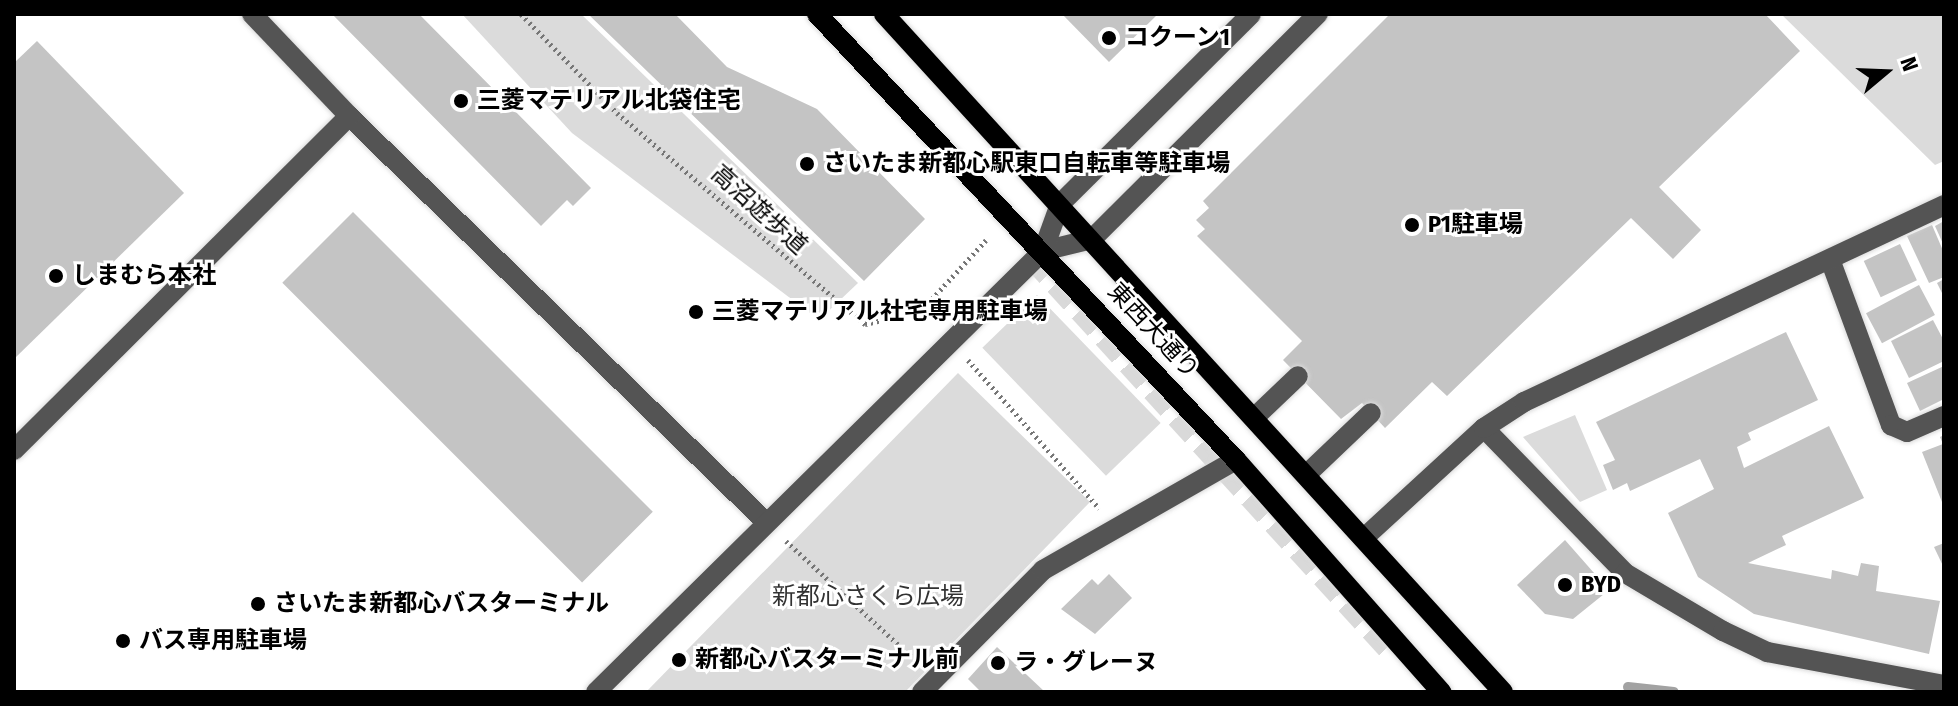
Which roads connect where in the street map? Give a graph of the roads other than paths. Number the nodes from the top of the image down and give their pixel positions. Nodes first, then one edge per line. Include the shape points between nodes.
1 (252, 14) edge
2 (817, 14) edge
3 (886, 14) edge
4 (1251, 14) edge
5 (1318, 14) edge
6 (349, 116) junction
7 (1060, 204) junction
8 (1944, 205) edge
9 (1092, 239) junction
10 (1043, 251) junction
11 (1831, 262) junction
12 (1298, 376) dead end
13 (1371, 413) dead end
14 (1944, 416) edge
15 (1255, 417) junction
16 (1484, 428) junction
17 (14, 450) edge
18 (1236, 460) junction
19 (1307, 474) junction
20 (767, 523) junction
21 (1365, 537) junction
22 (1944, 685) edge
23 (935, 687) edge
24 (596, 692) edge
25 (1441, 692) edge
26 (1503, 692) edge

1 - 6 street
2 - 10 main road, 東西大通り
3 - 7 main road, 東西大通り
4 - 7 street
5 - 9 street
6 - 17 street
6 - 20 street
7 - 9 main road, 東西大通り
7 - 10 street
8 - 11 street
9 - 10 street
9 - 15 main road, 東西大通り
10 - 18 main road, 東西大通り
10 - 20 street
11 - 14 street via 1891,425 1907,432
11 - 16 street via 1524,402
12 - 15 street
13 - 19 street
15 - 19 main road, 東西大通り
16 - 21 street
16 - 22 street via 1625,573 1723,631 1767,652
18 - 23 street via 1043,570
18 - 25 main road, 東西大通り
19 - 21 main road, 東西大通り
20 - 24 street
21 - 26 main road, 東西大通り

